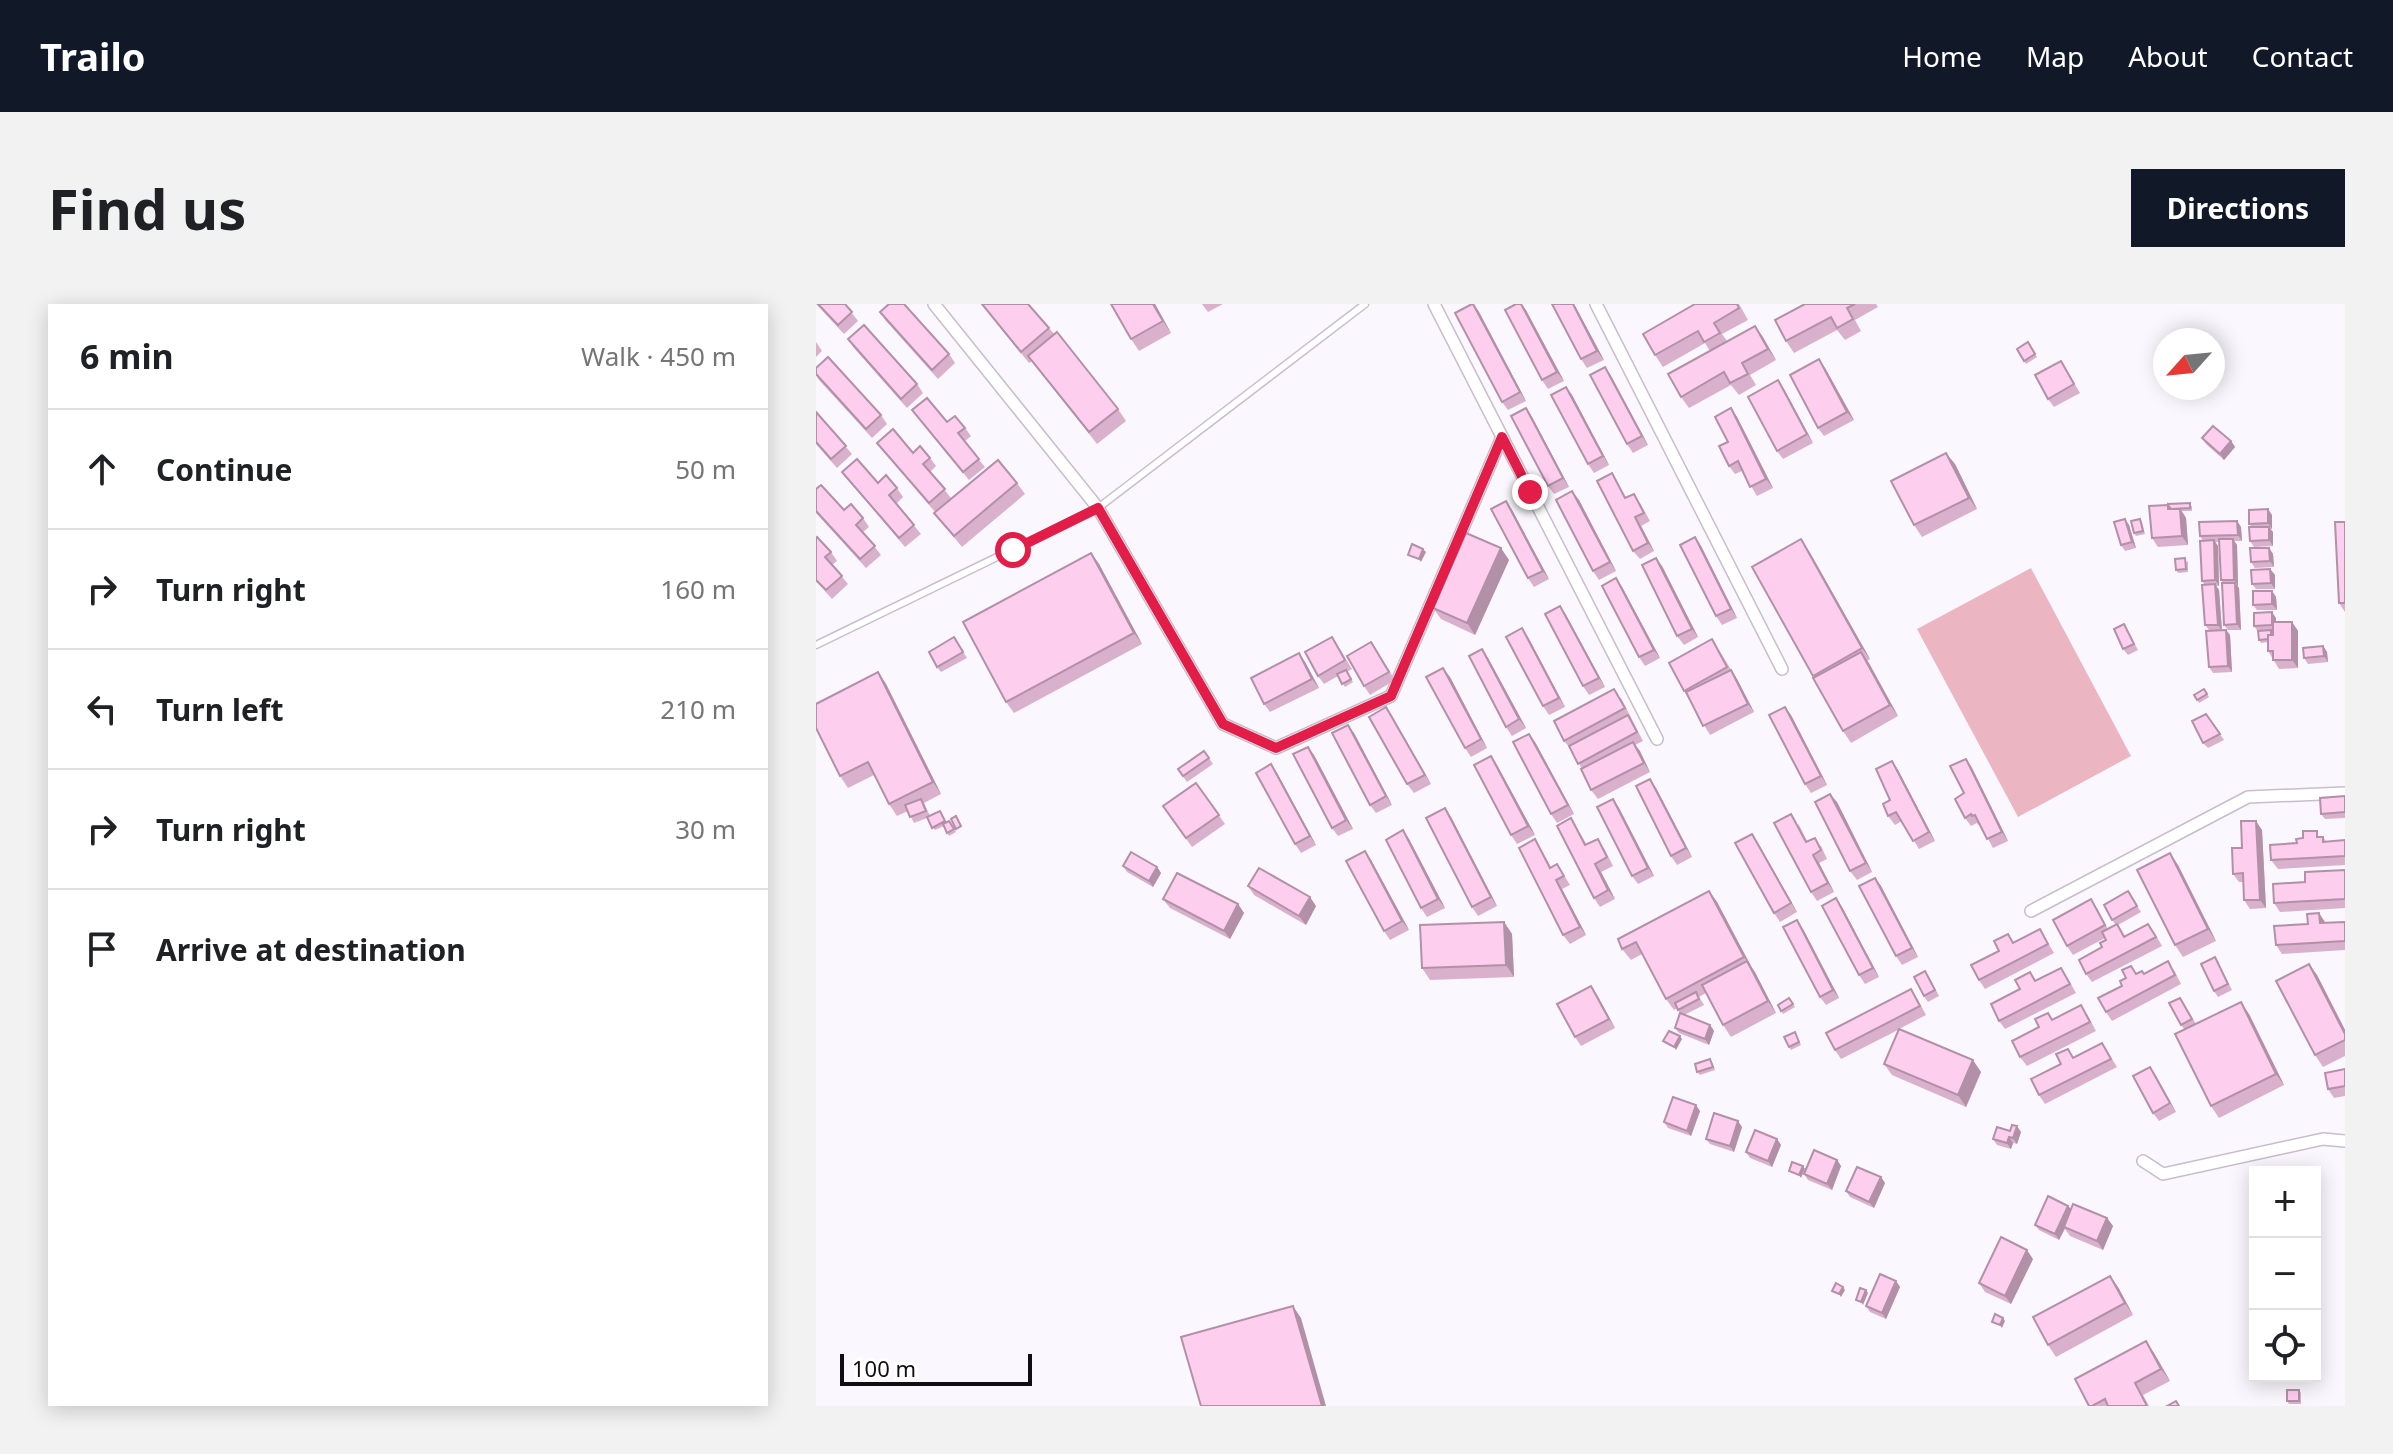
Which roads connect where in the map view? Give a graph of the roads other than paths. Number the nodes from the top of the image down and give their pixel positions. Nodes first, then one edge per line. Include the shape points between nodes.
1 (934, 304) edge
2 (1365, 304) edge
3 (1434, 304) edge
4 (1596, 304) edge
5 (1502, 437) junction
6 (1098, 508) junction
7 (816, 645) edge
8 (1782, 669) dead end
9 (1657, 739) dead end
10 (2345, 793) edge
11 (2031, 911) dead end
12 (2345, 1141) edge
13 (2143, 1161) dead end

1 - 6 street
2 - 6 lane
3 - 5 street
4 - 8 street
5 - 6 street via 1391,696 1276,748 1223,724
5 - 9 street
6 - 7 lane
10 - 11 street via 2248,797
12 - 13 street via 2323,1139 2163,1174

